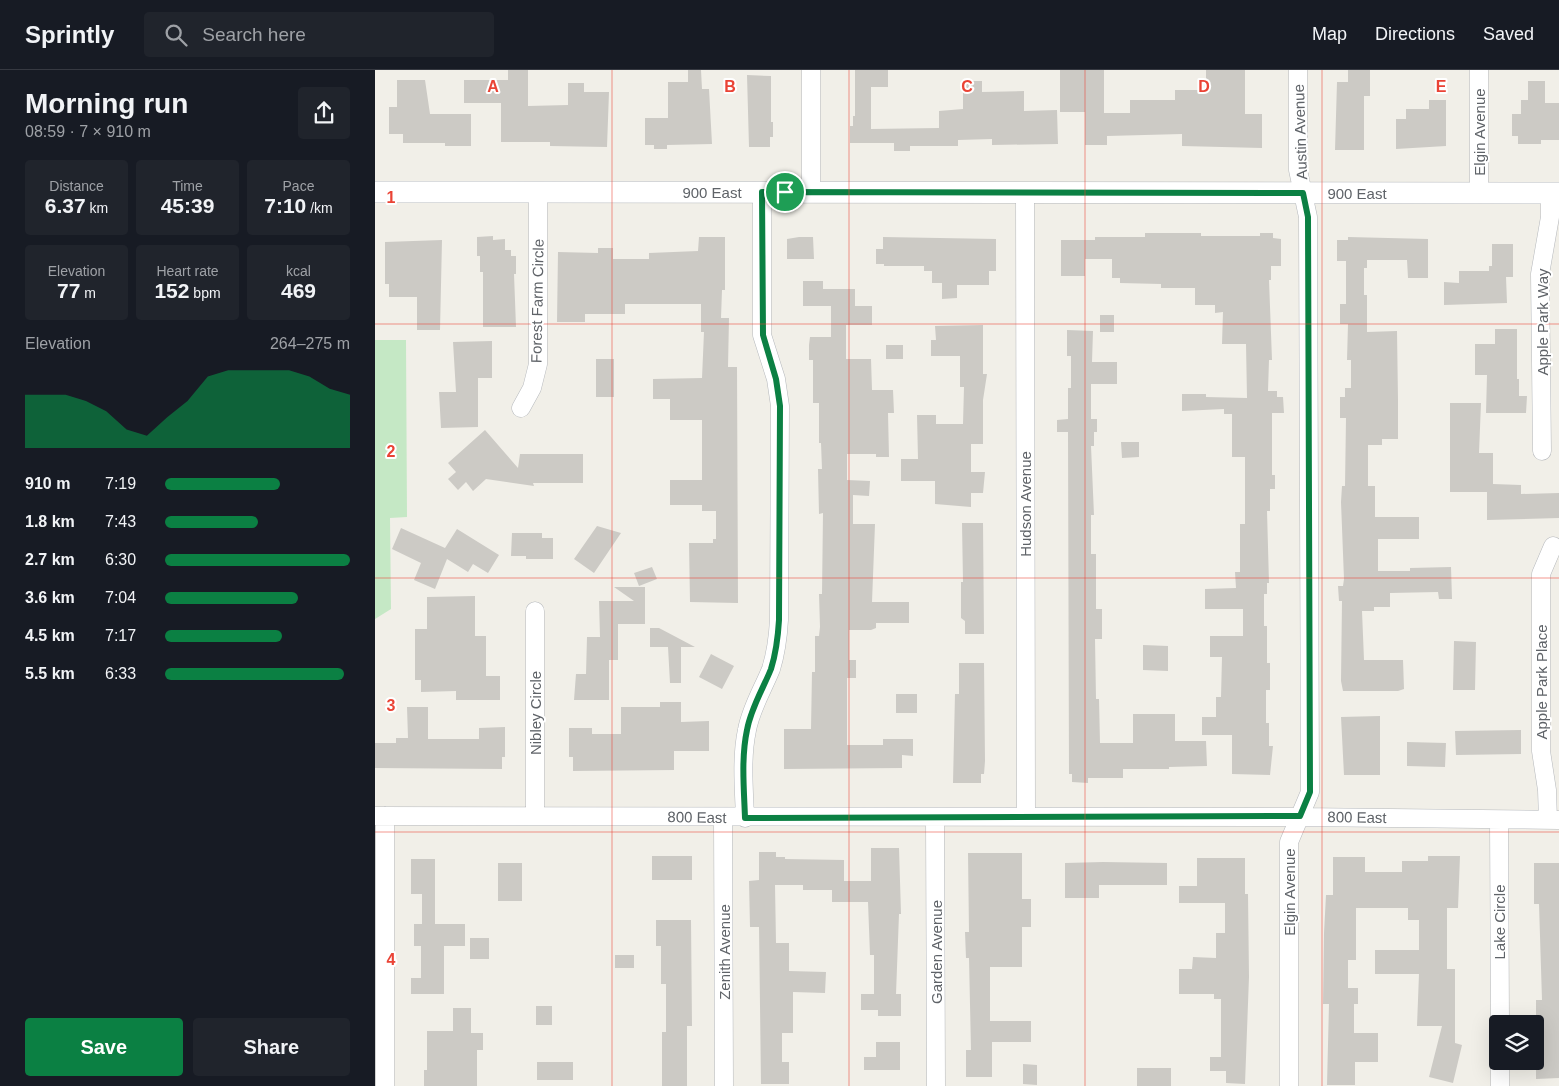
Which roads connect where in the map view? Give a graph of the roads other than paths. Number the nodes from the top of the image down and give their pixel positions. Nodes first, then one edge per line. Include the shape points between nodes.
1 (811, 70) edge
2 (1298, 70) edge
3 (1479, 70) edge
4 (375, 192) edge
5 (538, 192) junction
6 (762, 192) junction
7 (811, 192) junction
8 (1025, 192) junction
9 (1303, 193) junction
10 (1479, 193) junction
11 (1555, 193) edge
12 (521, 408) dead end
13 (1542, 451) dead end
14 (1553, 546) dead end
15 (535, 611) dead end
16 (380, 816) edge
17 (535, 816) junction
18 (1300, 816) junction
19 (935, 817) junction
20 (1026, 817) junction
21 (723, 818) junction
22 (745, 818) junction
23 (1499, 820) junction
24 (1553, 820) edge
25 (1499, 1015) edge
26 (1500, 1070) edge
27 (385, 1086) edge
28 (724, 1086) edge
29 (936, 1086) edge
30 (1289, 1086) edge
31 (1500, 1086) edge

1 - 7 street
2 - 9 street, Austin Avenue via 1298,170
3 - 10 street, Elgin Avenue
4 - 5 street, 900 East
5 - 6 street, 900 East
5 - 12 street, Forest Farm Circle via 538,364
6 - 7 street, 900 East
6 - 22 street via 762,327 780,406 779,620 771,669 747,730
7 - 8 street, 900 East
8 - 9 street, 900 East
8 - 20 street, Hudson Avenue
9 - 10 street, 900 East
9 - 18 street, Elgin Avenue via 1308,227 1310,792
10 - 11 street, 900 East
11 - 13 street, Apple Park Way via 1540,274
14 - 24 street, Apple Park Place via 1541,574 1541,751
15 - 17 street, Nibley Circle
16 - 17 street, 800 East
16 - 27 street
17 - 21 street, 800 East
18 - 20 street, 800 East
18 - 23 street, 800 East
18 - 30 street, Elgin Avenue via 1289,842
19 - 20 street, 800 East
19 - 22 street, 800 East
19 - 29 street, Garden Avenue
21 - 22 street, 800 East
21 - 28 street, Zenith Avenue
23 - 24 street, 800 East
23 - 25 street, Lake Circle
26 - 31 street

